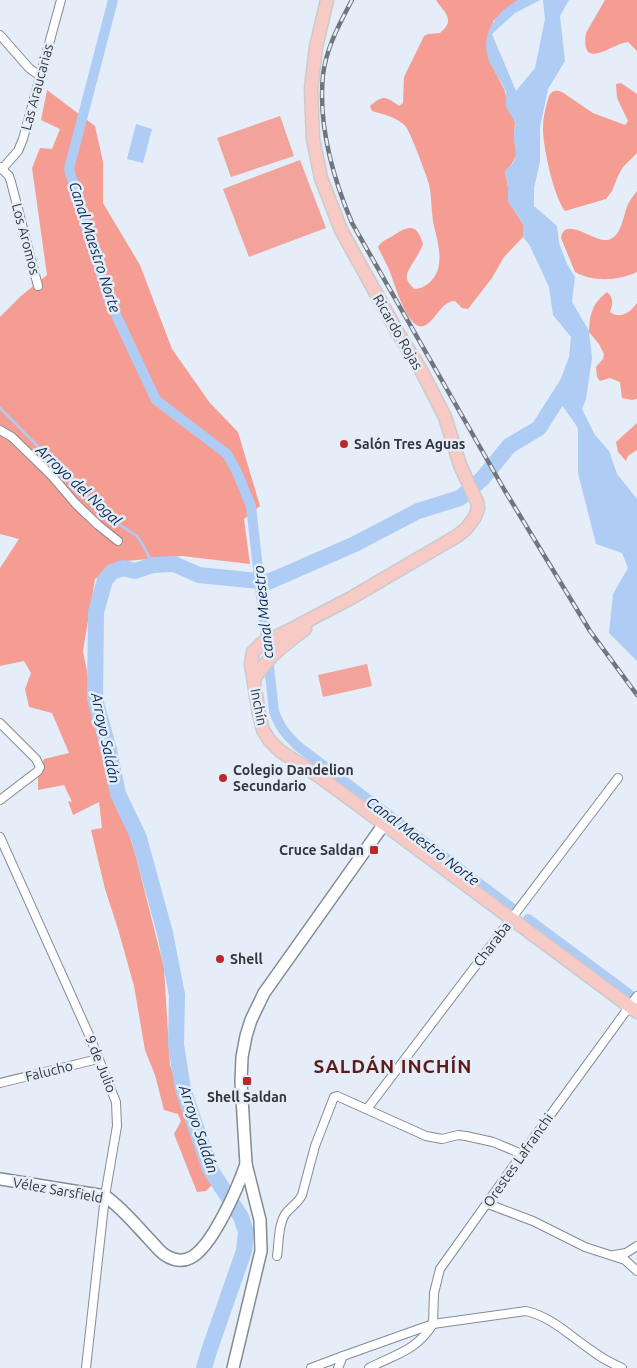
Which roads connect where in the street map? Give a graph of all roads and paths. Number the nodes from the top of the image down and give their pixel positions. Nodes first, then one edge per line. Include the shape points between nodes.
1 (61, 0) edge
2 (327, 0) edge
3 (0, 35) edge
4 (40, 76) junction
5 (1, 168) edge
6 (9, 176) junction
7 (0, 182) edge
8 (38, 286) dead end
9 (0, 430) edge
10 (118, 541) dead end
11 (254, 680) joint
12 (0, 723) edge
13 (618, 778) dead end
14 (0, 800) edge
15 (384, 824) junction
16 (0, 837) edge
17 (511, 918) junction
18 (634, 1005) edge
19 (98, 1059) junction
20 (0, 1083) edge
21 (367, 1109) junction
22 (522, 1154) junction
23 (246, 1164) junction
24 (0, 1179) edge
25 (237, 1189) junction
26 (254, 1194) junction
27 (106, 1196) junction
28 (488, 1204) junction
29 (637, 1246) edge
30 (614, 1255) junction
31 (277, 1256) dead end
32 (637, 1271) edge
33 (432, 1324) junction
34 (343, 1356) junction
35 (86, 1368) edge
36 (232, 1368) edge
37 (310, 1368) edge
38 (338, 1368) edge
39 (369, 1368) edge
40 (622, 1368) edge

1 - 4 street, Las Araucarias
2 - 11 main road, Ricardo Rojas via 316,47 311,89 313,139 321,178 340,230 445,417 464,475 477,502 477,512 462,533 309,626 265,662
3 - 4 street
4 - 5 street, Las Araucarias via 18,151
5 - 6 street
6 - 7 street
6 - 8 street, Los Aromos
9 - 10 street via 12,437 76,504
11 - 15 main road, Inchín via 261,724 274,746
12 - 14 street via 40,767
13 - 17 street, Charaba
15 - 17 main road, Inchín
15 - 23 main road via 264,993 251,1020 242,1057 241,1082
16 - 19 street, 9 de Julio
17 - 18 main road, Inchín
17 - 21 street, Charaba
18 - 22 street, Orestes Lafranchi
19 - 20 street, Falucho
19 - 27 street, 9 de Julio via 112,1089 117,1112
21 - 22 street via 426,1136 442,1139 466,1136
21 - 31 street via 337,1096 334,1098 315,1146 302,1196 282,1223
22 - 28 street, Orestes Lafranchi
23 - 25 main road, Vélez Sarsfield
23 - 26 main road
24 - 27 main road, Vélez Sarsfield
25 - 26 main road via 241,1185 246,1186
25 - 27 main road, Vélez Sarsfield via 196,1255 182,1261 164,1254
26 - 36 main road via 260,1220 261,1251
27 - 35 street, 9 de Julio
28 - 30 street via 533,1221 585,1247
28 - 33 street, Orestes Lafranchi via 438,1274
29 - 30 street via 626,1253
30 - 32 street
33 - 34 street
33 - 39 street via 418,1343
33 - 40 street via 526,1311 535,1313
34 - 37 street
34 - 38 street

